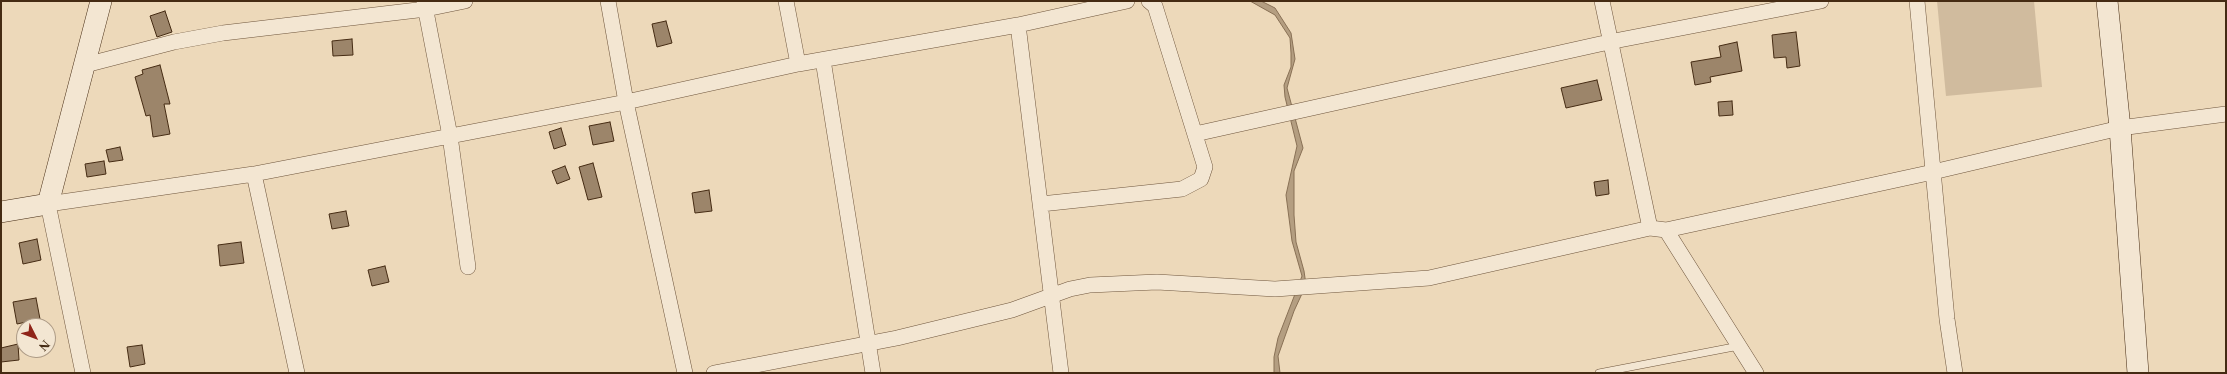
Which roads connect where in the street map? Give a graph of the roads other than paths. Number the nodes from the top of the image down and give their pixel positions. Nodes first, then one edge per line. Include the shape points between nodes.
1 (101, 1) edge
2 (465, 1) edge
3 (608, 1) edge
4 (786, 1) edge
5 (1127, 1) edge
6 (1149, 1) edge
7 (1602, 1) edge
8 (1821, 1) edge
9 (1917, 1) edge
10 (2107, 1) edge
11 (425, 5) edge
12 (1018, 25) junction
13 (1610, 42) junction
14 (823, 60) junction
15 (85, 63) junction
16 (798, 64) junction
17 (626, 102) junction
18 (2226, 114) edge
19 (2120, 128) junction
20 (1195, 134) junction
21 (450, 136) junction
22 (1933, 172) junction
23 (254, 174) junction
24 (48, 204) junction
25 (1041, 204) junction
26 (1, 212) edge
27 (1650, 228) junction
28 (1666, 230) junction
29 (468, 267) dead end
30 (1052, 295) junction
31 (866, 343) junction
32 (1740, 346) junction
33 (83, 373) edge
34 (296, 373) edge
35 (685, 373) edge
36 (714, 373) edge
37 (873, 373) edge
38 (1061, 373) edge
39 (1600, 373) edge
40 (1756, 373) edge
41 (1955, 373) edge
42 (2138, 373) edge

1 - 15 street
2 - 11 street
3 - 17 street
4 - 16 street
5 - 12 street
6 - 20 street via 1155,6
7 - 13 street
8 - 13 street
9 - 22 street
10 - 19 street
11 - 15 street via 223,33
11 - 21 street
12 - 14 street
12 - 25 street
13 - 20 street
13 - 27 street
14 - 16 street
14 - 31 street
15 - 24 street
16 - 17 street
17 - 21 street
17 - 35 street
18 - 19 street
19 - 22 street
19 - 42 street
20 - 25 street via 1205,167 1201,179 1192,185
21 - 23 street
21 - 29 street
22 - 28 street
22 - 41 street via 1947,319
23 - 24 street
23 - 34 street
24 - 26 street
24 - 33 street
25 - 30 street
27 - 28 street
27 - 30 street via 1430,278 1276,289 1157,282 1090,284
28 - 32 street
30 - 31 street via 1012,310
30 - 38 street
31 - 36 street
31 - 37 street
32 - 39 lane
32 - 40 street

